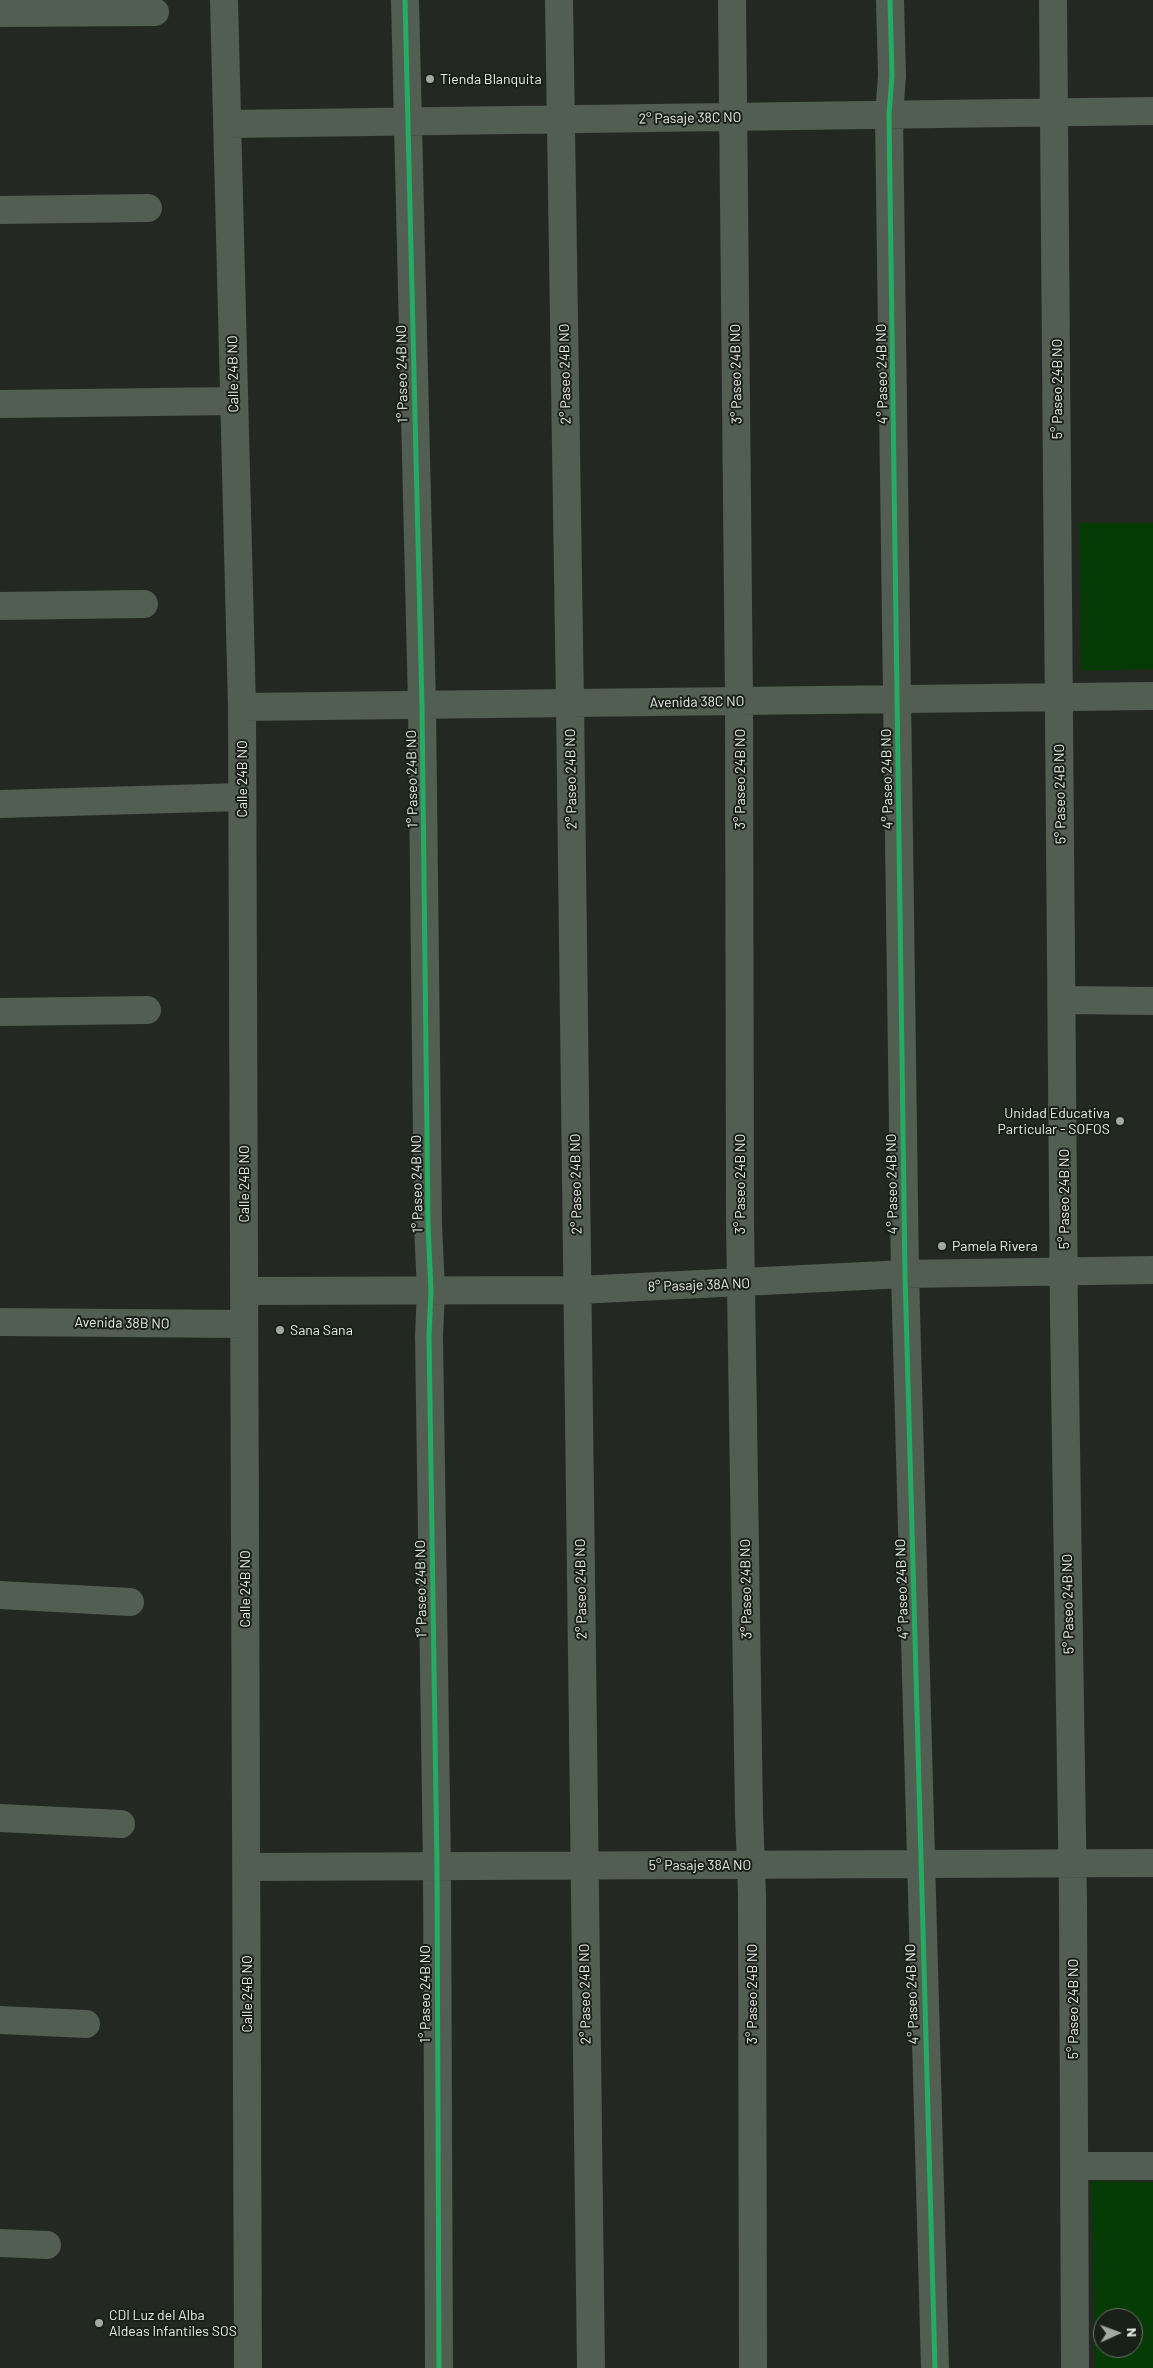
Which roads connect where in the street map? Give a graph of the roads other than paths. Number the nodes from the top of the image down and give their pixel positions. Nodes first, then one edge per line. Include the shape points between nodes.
1 (224, 0) edge
2 (405, 0) edge
3 (558, 0) edge
4 (732, 0) edge
5 (890, 0) edge
6 (1053, 0) edge
7 (155, 12) dead end
8 (0, 13) edge
9 (1153, 112) edge
10 (1055, 113) junction
11 (889, 115) junction
12 (733, 117) junction
13 (562, 120) junction
14 (407, 121) junction
15 (227, 124) junction
16 (148, 208) dead end
17 (0, 210) edge
18 (234, 401) junction
19 (0, 404) edge
20 (144, 604) dead end
21 (0, 606) edge
22 (1153, 696) edge
23 (1059, 697) junction
24 (898, 700) junction
25 (739, 701) junction
26 (570, 703) junction
27 (422, 705) junction
28 (242, 707) junction
29 (242, 797) junction
30 (0, 804) edge
31 (1062, 1000) junction
32 (1153, 1001) edge
33 (146, 1010) dead end
34 (0, 1012) edge
35 (1153, 1270) edge
36 (1064, 1272) junction
37 (904, 1274) junction
38 (742, 1283) junction
39 (578, 1290) junction
40 (244, 1291) junction
41 (431, 1291) junction
42 (0, 1322) edge
43 (244, 1324) junction
44 (0, 1595) edge
45 (130, 1602) dead end
46 (0, 1818) edge
47 (122, 1824) dead end
48 (1071, 1863) junction
49 (1153, 1863) edge
50 (920, 1864) junction
51 (750, 1865) junction
52 (585, 1866) junction
53 (247, 1867) junction
54 (437, 1867) junction
55 (0, 2020) edge
56 (86, 2024) dead end
57 (1074, 2166) junction
58 (1153, 2166) edge
59 (0, 2243) edge
60 (47, 2245) dead end
61 (248, 2368) edge
62 (439, 2368) edge
63 (591, 2368) edge
64 (753, 2368) edge
65 (935, 2368) edge
66 (1075, 2368) edge

1 - 15 street, Calle 24B NO
2 - 14 street, 1° Paseo 24B NO
3 - 13 street, 2° Paseo 24B NO
4 - 12 street, 3° Paseo 24B NO
5 - 11 street, 4° Paseo 24B NO via 892,76
6 - 10 street, 5° Paseo 24B NO
7 - 8 street
9 - 10 street, 2° Pasaje 38C NO
10 - 11 street, 2° Pasaje 38C NO
10 - 23 street, 5° Paseo 24B NO
11 - 12 street, 2° Pasaje 38C NO
11 - 24 street, 4° Paseo 24B NO
12 - 13 street, 2° Pasaje 38C NO
12 - 25 street, 3° Paseo 24B NO
13 - 14 street, 2° Pasaje 38C NO
13 - 26 street, 2° Paseo 24B NO
14 - 15 street, 2° Pasaje 38C NO
14 - 27 street, 1° Paseo 24B NO
15 - 18 street, Calle 24B NO
16 - 17 street
18 - 19 street
18 - 28 street, Calle 24B NO
20 - 21 street
22 - 23 street, Avenida 38C NO
23 - 24 street, Avenida 38C NO
23 - 31 street, 5° Paseo 24B NO
24 - 25 street, Avenida 38C NO
24 - 37 street, 4° Paseo 24B NO
25 - 26 street, Avenida 38C NO
25 - 38 street, 3° Paseo 24B NO
26 - 27 street, Avenida 38C NO
26 - 39 street, 2° Paseo 24B NO
27 - 28 street, Avenida 38C NO
27 - 41 street, 1° Paseo 24B NO
28 - 29 street, Calle 24B NO
29 - 30 street
29 - 40 street, Calle 24B NO
31 - 32 street
31 - 36 street, 5° Paseo 24B NO
33 - 34 street
35 - 36 street, 8° Pasaje 38A NO
36 - 37 street, 8° Pasaje 38A NO
36 - 48 street, 5° Paseo 24B NO
37 - 38 street, 8° Pasaje 38A NO
37 - 50 street, 4° Paseo 24B NO
38 - 39 street, 8° Pasaje 38A NO
38 - 51 street, 3° Paseo 24B NO
39 - 41 street, 8° Pasaje 38A NO
39 - 52 street, 2° Paseo 24B NO
40 - 41 street, 8° Pasaje 38A NO
40 - 43 street, Calle 24B NO
41 - 54 street, 1° Paseo 24B NO via 428,1336
42 - 43 street, Avenida 38B NO
43 - 53 street, Calle 24B NO
44 - 45 street
46 - 47 street
48 - 49 street, 5° Pasaje 38A NO
48 - 50 street, 5° Pasaje 38A NO
48 - 57 street, 5° Paseo 24B NO
50 - 51 street, 5° Pasaje 38A NO
50 - 65 street, 4° Paseo 24B NO
51 - 52 street, 5° Pasaje 38A NO
51 - 64 street, 3° Paseo 24B NO
52 - 54 street, 5° Pasaje 38A NO
52 - 63 street, 2° Paseo 24B NO
53 - 54 street, 5° Pasaje 38A NO
53 - 61 street, Calle 24B NO
54 - 62 street, 1° Paseo 24B NO
55 - 56 street
57 - 58 street
57 - 66 street, 5° Paseo 24B NO
59 - 60 street

